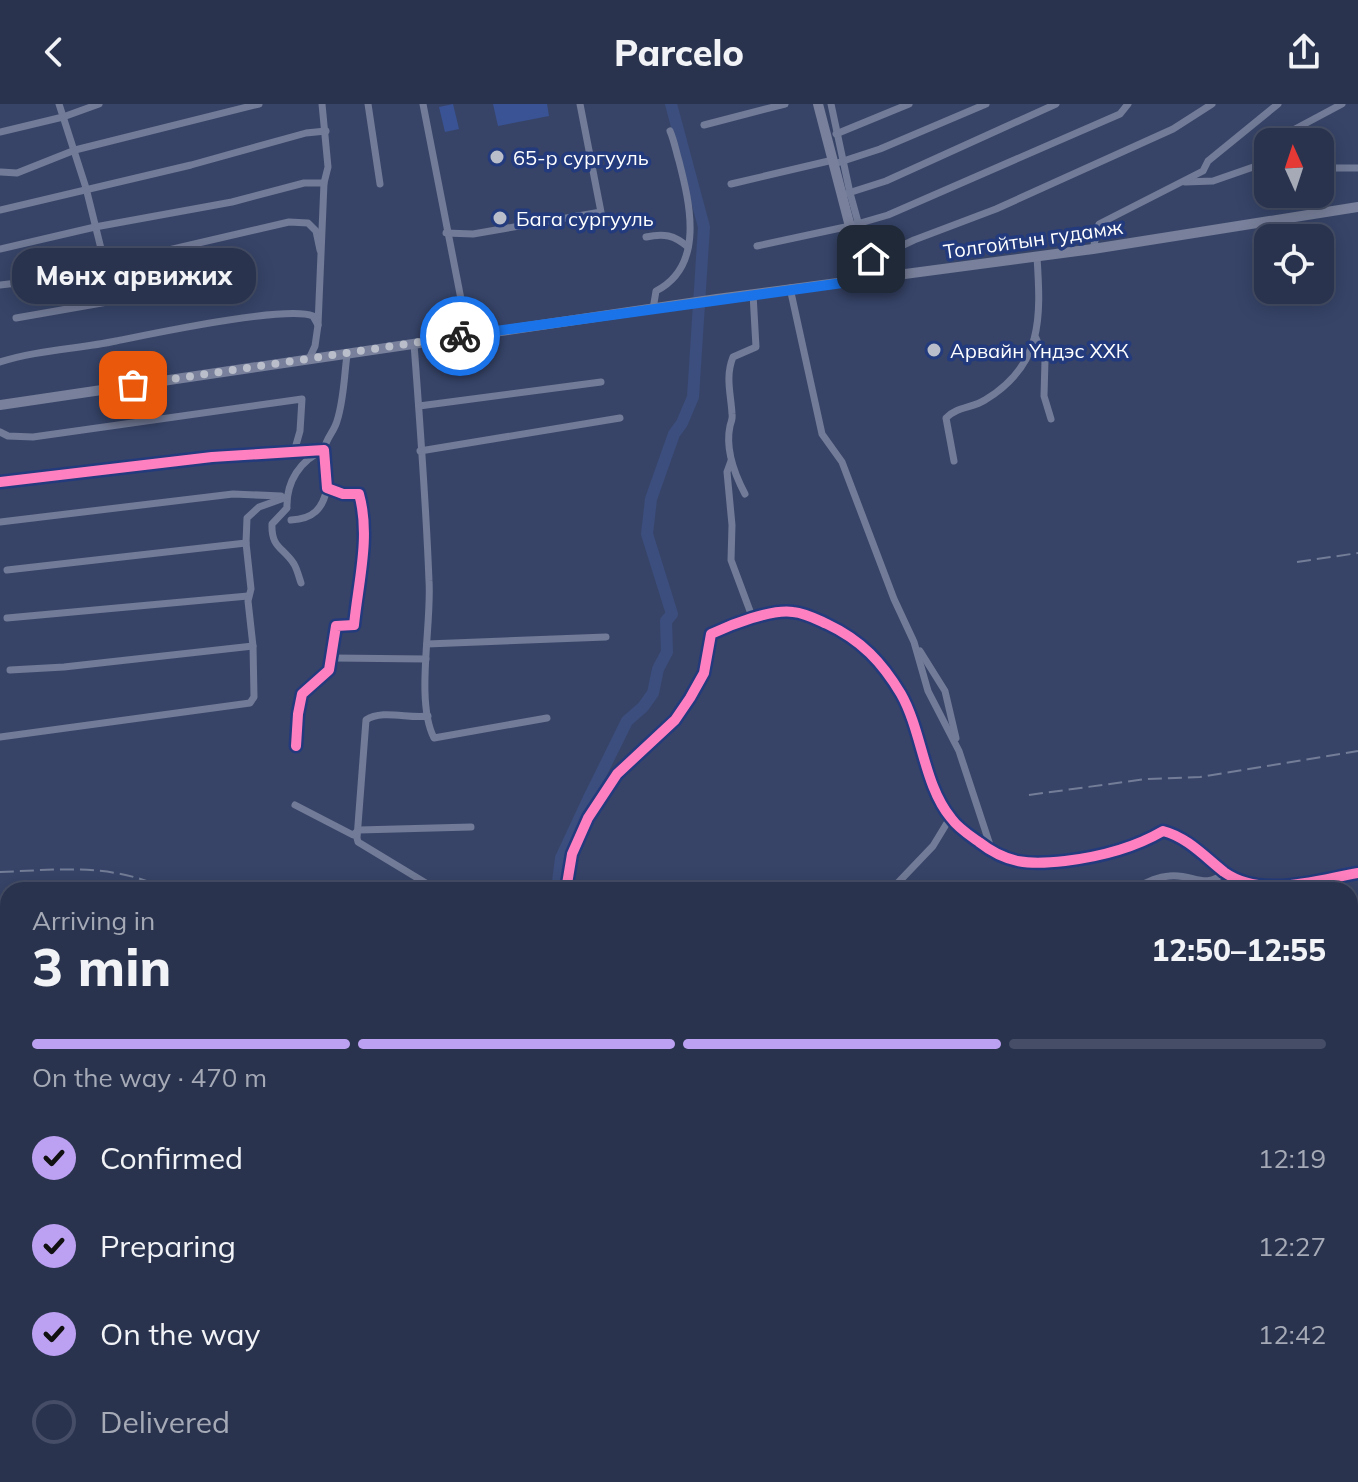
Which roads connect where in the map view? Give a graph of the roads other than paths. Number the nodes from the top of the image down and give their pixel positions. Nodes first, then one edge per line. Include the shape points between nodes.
1 (59, 104) edge
2 (99, 104) edge
3 (259, 104) edge
4 (322, 104) edge
5 (368, 104) edge
6 (423, 104) edge
7 (580, 104) edge
8 (785, 104) edge
9 (818, 104) edge
10 (831, 104) edge
11 (909, 104) edge
12 (986, 104) edge
13 (1056, 104) edge
14 (1128, 104) edge
15 (1212, 104) edge
16 (1278, 104) edge
17 (1342, 104) edge
18 (63, 117) junction
19 (704, 125) dead end
20 (1297, 128) edge
21 (326, 131) junction
22 (670, 131) dead end
23 (0, 132) edge
24 (836, 134) junction
25 (75, 150) junction
26 (837, 162) junction
27 (1254, 167) edge
28 (1334, 168) edge
29 (1358, 168) edge
30 (1, 172) edge
31 (1183, 182) junction
32 (324, 183) junction
33 (380, 184) dead end
34 (731, 184) dead end
35 (86, 188) junction
36 (846, 194) junction
37 (1358, 207) edge
38 (0, 210) edge
39 (854, 225) junction
40 (95, 227) junction
41 (446, 233) junction
42 (646, 237) dead end
43 (757, 246) dead end
44 (688, 247) junction
45 (0, 249) edge
46 (1093, 249) junction
47 (320, 250) junction
48 (862, 252) junction
49 (1037, 257) junction
50 (104, 264) junction
51 (864, 280) junction
52 (216, 283) dead end
53 (0, 285) edge
54 (790, 288) junction
55 (753, 294) junction
56 (114, 301) junction
57 (657, 308) junction
58 (16, 318) dead end
59 (318, 325) junction
60 (468, 335) junction
61 (1035, 336) junction
62 (414, 344) junction
63 (347, 355) junction
64 (309, 359) junction
65 (0, 362) edge
66 (601, 382) dead end
67 (0, 405) edge
68 (419, 406) junction
69 (620, 418) dead end
70 (1051, 419) dead end
71 (0, 432) edge
72 (324, 450) junction
73 (420, 451) junction
74 (294, 452) junction
75 (731, 459) junction
76 (954, 461) dead end
77 (0, 482) edge
78 (327, 488) junction
79 (745, 494) dead end
80 (287, 497) junction
81 (291, 520) dead end
82 (0, 522) edge
83 (246, 543) junction
84 (7, 570) dead end
85 (301, 583) dead end
86 (248, 596) junction
87 (7, 618) dead end
88 (753, 619) junction
89 (606, 637) dead end
90 (914, 642) junction
91 (427, 644) junction
92 (253, 646) junction
93 (333, 658) junction
94 (426, 659) junction
95 (10, 670) dead end
96 (428, 716) junction
97 (547, 718) dead end
98 (0, 737) edge
99 (296, 746) dead end
100 (959, 751) junction
101 (295, 805) dead end
102 (950, 818) junction
103 (471, 827) dead end
104 (359, 830) junction
105 (992, 853) junction
106 (1225, 872) junction
107 (1358, 873) edge
108 (424, 882) edge
109 (567, 882) edge
110 (899, 882) edge
111 (1148, 882) edge
112 (1206, 882) edge
113 (1206, 882) edge
114 (1247, 882) edge
115 (1303, 882) edge

1 - 18 street
2 - 18 street
3 - 25 street
4 - 21 street
5 - 33 street
6 - 41 street
7 - 41 street via 601,212 473,234
8 - 19 street
9 - 26 main road
10 - 24 street
11 - 24 street
12 - 26 street
13 - 36 street
14 - 39 street via 1120,114
15 - 48 street via 1173,129 996,209 874,259
16 - 31 street via 1208,161 1203,171
17 - 20 street
18 - 23 street
18 - 25 street
21 - 32 street
21 - 35 street
22 - 44 street via 688,197
24 - 26 street
25 - 30 street via 17,173
25 - 35 street
26 - 34 street
26 - 36 main road
27 - 31 street via 1213,181
28 - 29 street
31 - 46 street via 1099,224
32 - 40 street
32 - 47 street
35 - 38 street
35 - 40 street
36 - 39 main road
37 - 46 main road, Толгойтын гудамж
39 - 43 street
39 - 48 main road
40 - 45 street
40 - 50 street
41 - 60 street
42 - 44 street via 676,237
44 - 57 street via 678,273 656,291
46 - 49 main road, Толгойтын гудамж
47 - 50 street via 316,231 308,223 289,222
47 - 59 street
48 - 51 main road
49 - 51 main road, Толгойтын гудамж
49 - 61 street
50 - 53 street
50 - 56 street
51 - 54 main road, Толгойтын гудамж
52 - 56 street
54 - 55 main road, Толгойтын гудамж
54 - 90 street via 822,434 842,462
55 - 57 main road, Толгойтын гудамж
55 - 75 street via 756,347 733,357 727,376
56 - 58 street
57 - 60 main road, Толгойтын гудамж
59 - 64 street
59 - 65 street via 313,316 301,313 245,319
60 - 62 main road, Толгойтын гудамж
61 - 70 street via 1045,360 1044,396
61 - 76 street via 1020,372 984,401 946,418
62 - 63 main road, Толгойтын гудамж
62 - 68 street
63 - 64 main road, Толгойтын гудамж
63 - 72 street via 337,423
64 - 67 main road, Толгойтын гудамж
66 - 68 street
68 - 73 street
69 - 73 street
71 - 74 street via 33,437 302,399
72 - 74 street
72 - 78 street
72 - 80 street via 302,463
73 - 91 street via 430,582
74 - 77 street
75 - 79 street
75 - 88 street via 731,560
78 - 81 street via 321,508 305,519
78 - 93 street via 359,494 362,505 354,625 336,626
80 - 82 street via 233,494
80 - 83 street via 252,511
80 - 85 street via 287,508 272,524 271,535 294,564
83 - 84 street
83 - 86 street
86 - 87 street
86 - 92 street
88 - 102 street via 783,611 805,614 868,649 902,696
88 - 109 street via 711,634 704,673 690,698 675,720 617,774 588,818 572,854
89 - 91 street
90 - 100 street via 928,691
90 - 100 street via 945,691
91 - 94 street
92 - 95 street
92 - 98 street via 254,697 245,705
93 - 94 street
93 - 99 street via 325,675 302,694
94 - 96 street
96 - 97 street via 434,738
96 - 104 street via 366,720
100 - 105 street
101 - 104 street via 353,835
102 - 105 street
102 - 110 street via 933,846
103 - 104 street
104 - 108 street via 358,842
105 - 106 street via 1006,860 1049,863 1085,858 1163,831 1177,834
106 - 112 street
106 - 114 street
107 - 115 street
111 - 113 street via 1188,876

